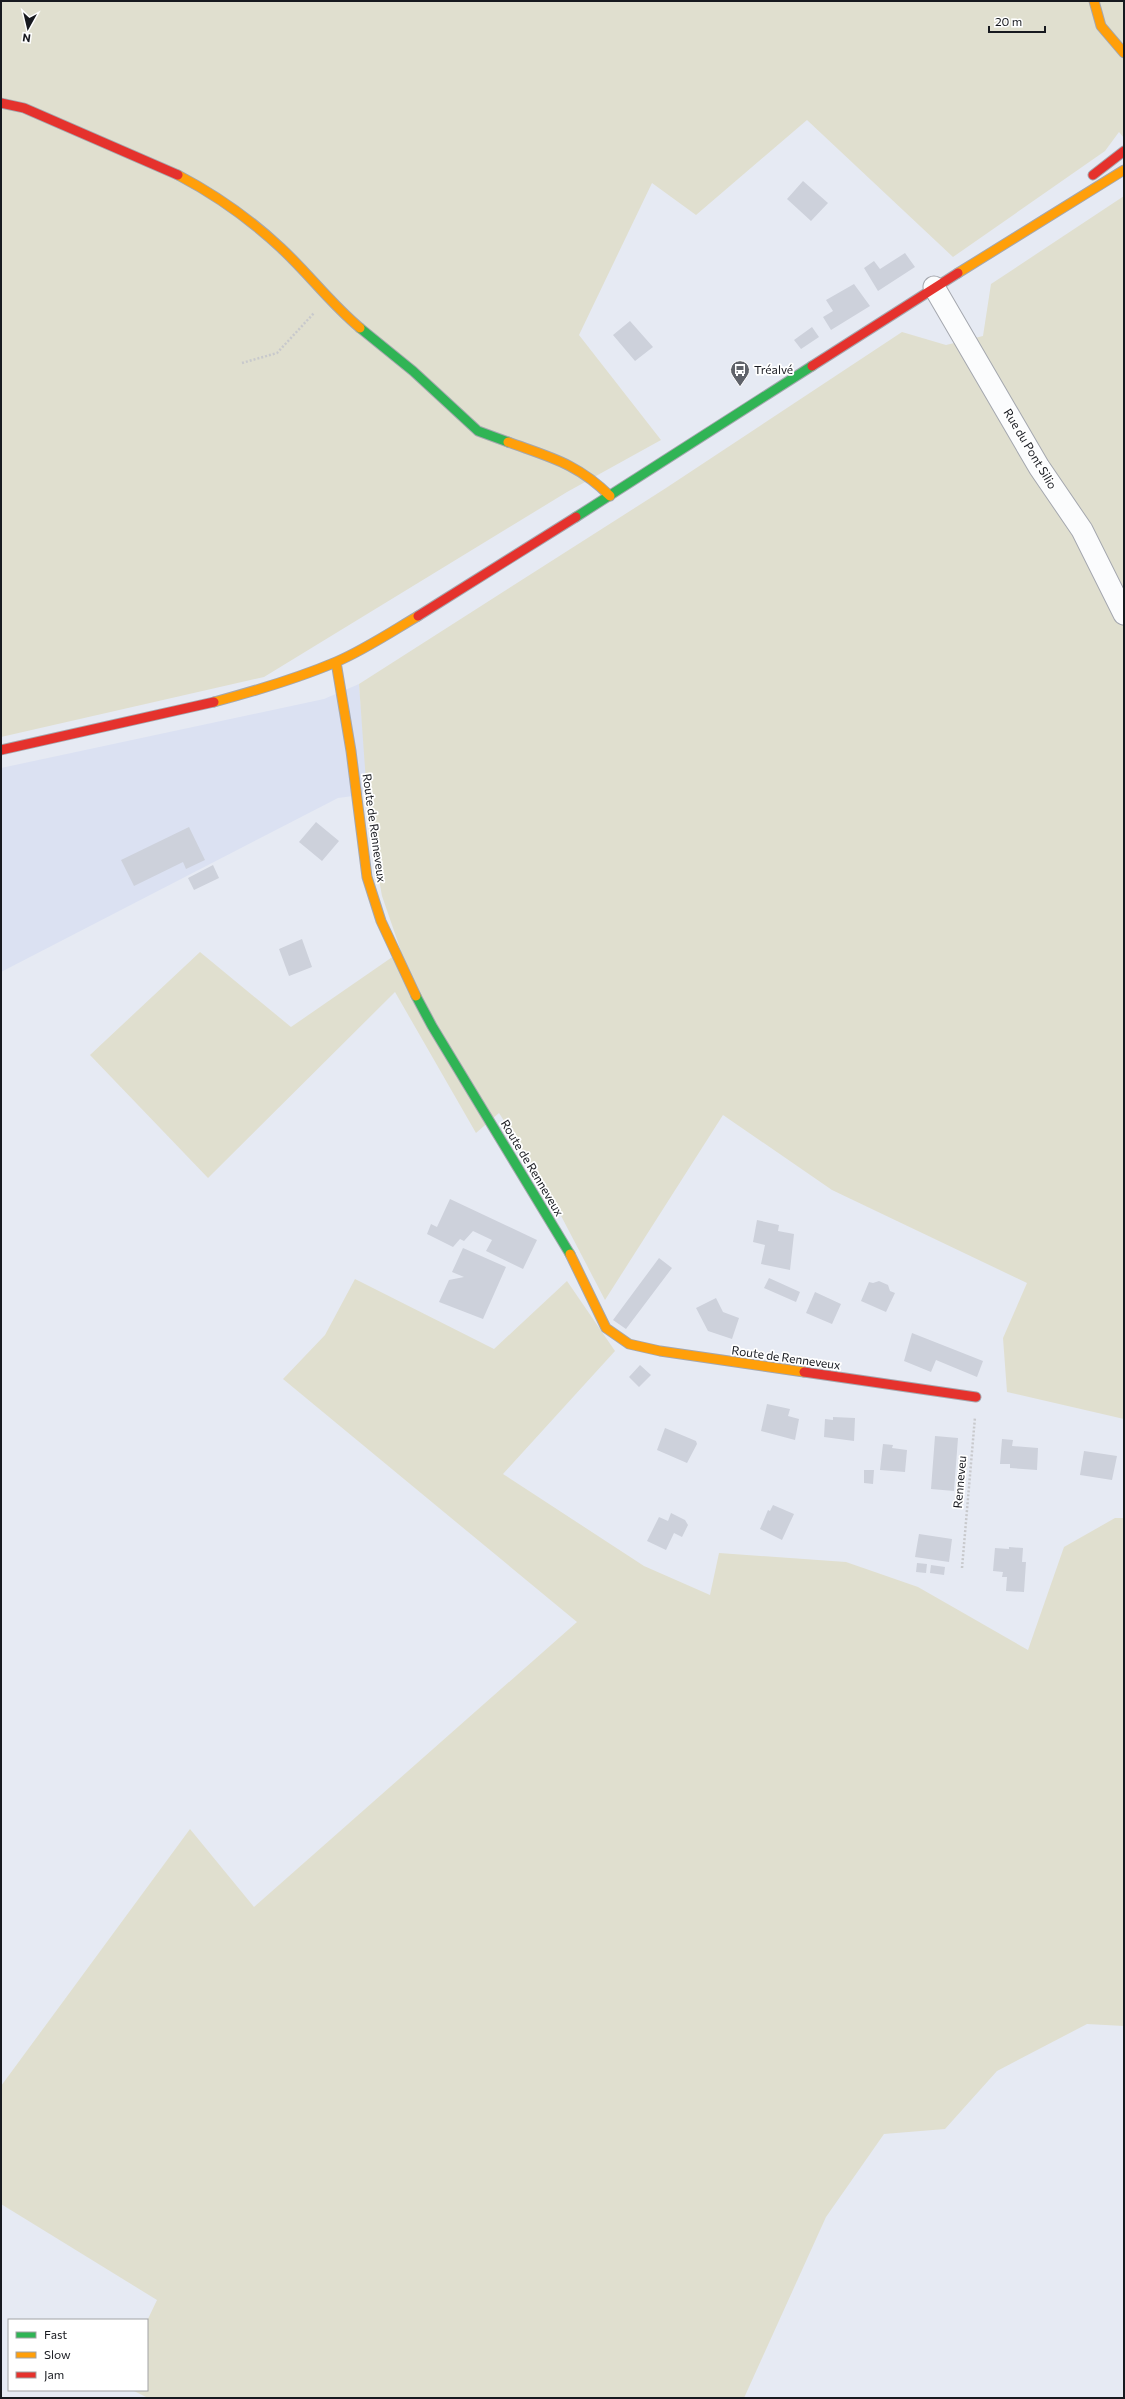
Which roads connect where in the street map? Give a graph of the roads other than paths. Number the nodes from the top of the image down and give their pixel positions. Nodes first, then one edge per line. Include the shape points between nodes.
1 (1094, 1) edge
2 (1124, 53) edge
3 (1, 103) edge
4 (1124, 151) edge
5 (1124, 170) edge
6 (1087, 180) dead end
7 (1068, 194) dead end
8 (999, 246) junction
9 (934, 287) junction
10 (610, 496) junction
11 (1124, 614) edge
12 (336, 662) junction
13 (1, 750) edge
14 (976, 1397) road end

1 - 2 street via 1101,26
3 - 10 street via 24,108 168,170 205,189 236,210 282,249 326,299 413,371 478,431 573,466 595,481
4 - 6 street
5 - 8 street
7 - 8 street
8 - 9 street
9 - 10 street
9 - 11 street, Rue du Pont Silio via 1039,467 1082,530
10 - 12 street via 380,640
12 - 13 street via 306,674 196,707
12 - 14 street, Route de Renneveux via 351,751 367,877 381,921 432,1026 573,1259 606,1328 629,1344 660,1351

